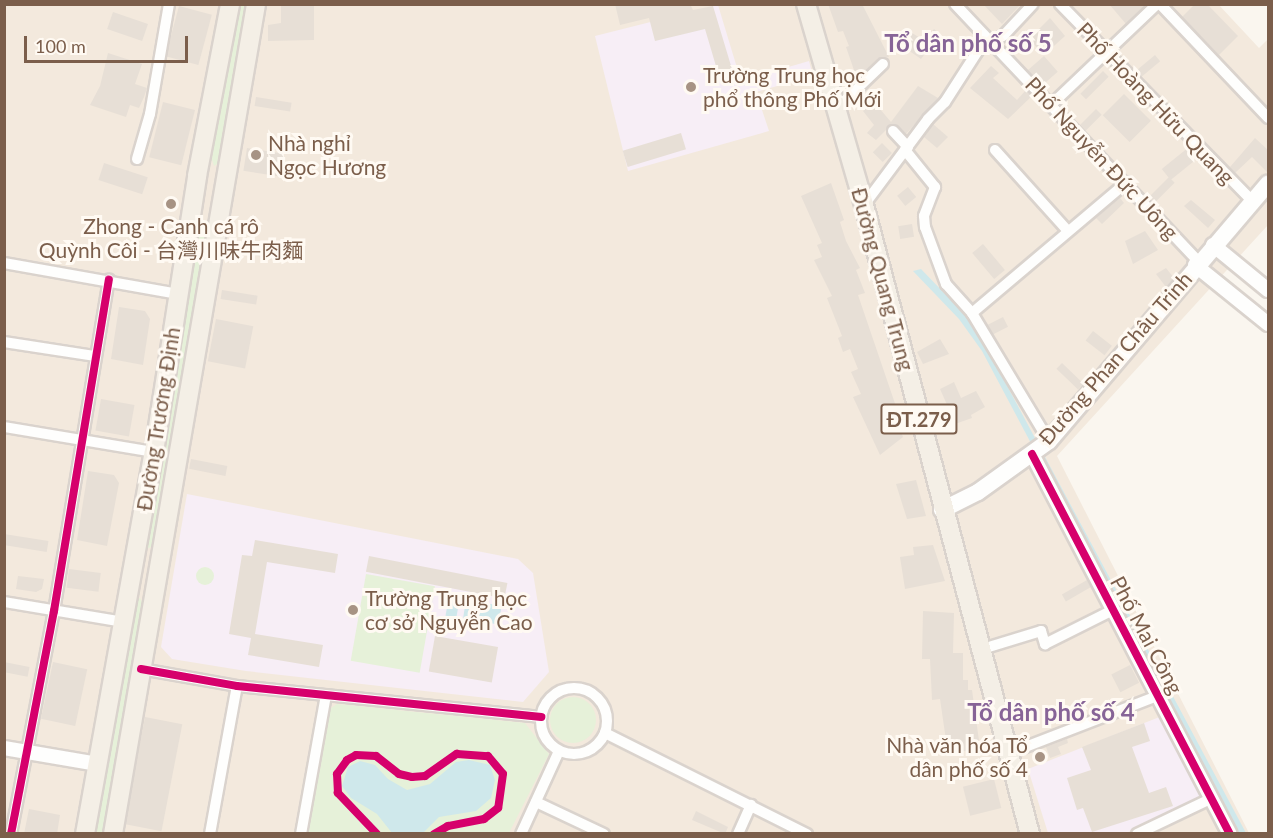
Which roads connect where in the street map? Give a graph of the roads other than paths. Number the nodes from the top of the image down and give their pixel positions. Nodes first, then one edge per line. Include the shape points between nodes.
1 (169, 4) edge
2 (230, 4) edge
3 (256, 4) edge
4 (806, 4) edge
5 (955, 4) edge
6 (1033, 4) edge
7 (1060, 4) edge
8 (1159, 4) edge
9 (992, 42) junction
10 (1106, 52) junction
11 (883, 64) dead end
12 (1052, 105) junction
13 (836, 109) junction
14 (1269, 118) edge
15 (893, 131) dead end
16 (906, 149) junction
17 (995, 150) dead end
18 (137, 159) dead end
19 (1127, 182) junction
20 (1269, 183) edge
21 (1252, 201) junction
22 (864, 206) junction
23 (191, 208) junction
24 (219, 213) junction
25 (1068, 231) junction
26 (1213, 245) junction
27 (4, 263) edge
28 (1197, 263) junction
29 (109, 280) junction
30 (1269, 290) edge
31 (178, 294) junction
32 (972, 313) junction
33 (1269, 324) edge
34 (4, 342) edge
35 (94, 356) junction
36 (4, 427) edge
37 (82, 441) junction
38 (1049, 441) junction
39 (154, 452) junction
40 (1032, 454) junction
41 (942, 510) junction
42 (132, 567) junction
43 (156, 571) junction
44 (4, 602) edge
45 (1113, 610) junction
46 (54, 611) junction
47 (123, 622) junction
48 (979, 650) junction
49 (141, 669) junction
50 (237, 686) junction
51 (326, 695) junction
52 (1160, 695) junction
53 (541, 717) junction
54 (605, 734) junction
55 (4, 748) edge
56 (559, 751) junction
57 (26, 752) junction
58 (1007, 754) junction
59 (98, 764) junction
60 (1212, 798) junction
61 (537, 802) junction
62 (751, 805) junction
63 (11, 834) edge
64 (85, 834) edge
65 (113, 834) edge
66 (210, 834) edge
67 (301, 834) edge
68 (521, 834) edge
69 (604, 834) edge
70 (738, 834) edge
71 (807, 834) edge
72 (1030, 834) edge
73 (1137, 834) edge
74 (1230, 834) edge

1 - 18 street via 150,114
2 - 23 main road, Đường Trương Định
3 - 24 main road, Đường Trương Định
4 - 13 main road, Đường Quang Trung / ĐT.279
5 - 9 street, Phố Nguyễn Đức Uông
6 - 9 street via 1004,35
7 - 10 street, Phố Hoàng Hữu Quang
8 - 10 street
8 - 14 street
9 - 12 street, Phố Nguyễn Đức Uông
9 - 16 street via 975,54 945,102
10 - 12 street
10 - 21 street, Phố Hoàng Hữu Quang
11 - 13 street
12 - 19 street, Phố Nguyễn Đức Uông
13 - 22 main road, Đường Quang Trung / ĐT.279
15 - 16 street
16 - 22 street
16 - 32 street via 933,180 935,191 924,216 925,227 946,284
17 - 25 street
19 - 25 street
19 - 28 street, Phố Nguyễn Đức Uông
20 - 21 main road, Đường Phan Châu Trinh
21 - 26 main road, Đường Phan Châu Trinh
22 - 41 main road, Đường Quang Trung / ĐT.279
23 - 24 main road
23 - 31 main road, Đường Trương Định
24 - 43 main road, Đường Trương Định
25 - 32 street
26 - 28 main road, Đường Phan Châu Trinh
26 - 30 street
27 - 29 street
28 - 33 street
28 - 38 main road, Đường Phan Châu Trinh
29 - 31 street
29 - 35 street
31 - 39 main road, Đường Trương Định
32 - 38 street
34 - 35 street
35 - 37 street
36 - 37 street
37 - 39 street
37 - 46 street
38 - 40 main road, Đường Phan Châu Trinh
39 - 42 main road, Đường Trương Định
40 - 41 main road, Đường Phan Châu Trinh via 978,492
40 - 45 street, Phố Mai Công
41 - 48 main road, Đường Quang Trung / ĐT.279
42 - 43 main road
42 - 47 main road, Đường Trương Định
43 - 49 main road, Đường Trương Định
44 - 46 street
45 - 48 street via 1045,644 1041,631
45 - 52 street, Phố Mai Công
46 - 47 street
46 - 57 street
47 - 59 main road, Đường Trương Định
48 - 58 main road, Đường Quang Trung / ĐT.279
49 - 50 street
49 - 65 main road, Đường Trương Định
50 - 51 street
50 - 66 street
51 - 53 street
51 - 67 street
52 - 58 street
52 - 60 street, Phố Mai Công
53 - 54 street via 547,701 557,693 582,689 603,704 607,716
53 - 56 street via 544,736
54 - 56 street via 596,746 583,753
54 - 62 street
55 - 57 street
56 - 61 street
57 - 59 street
57 - 63 street
58 - 72 main road, Đường Quang Trung / ĐT.279
59 - 64 main road, Đường Trương Định
60 - 73 street
60 - 74 street, Phố Mai Công
61 - 68 street
61 - 69 street
62 - 70 street
62 - 71 street

